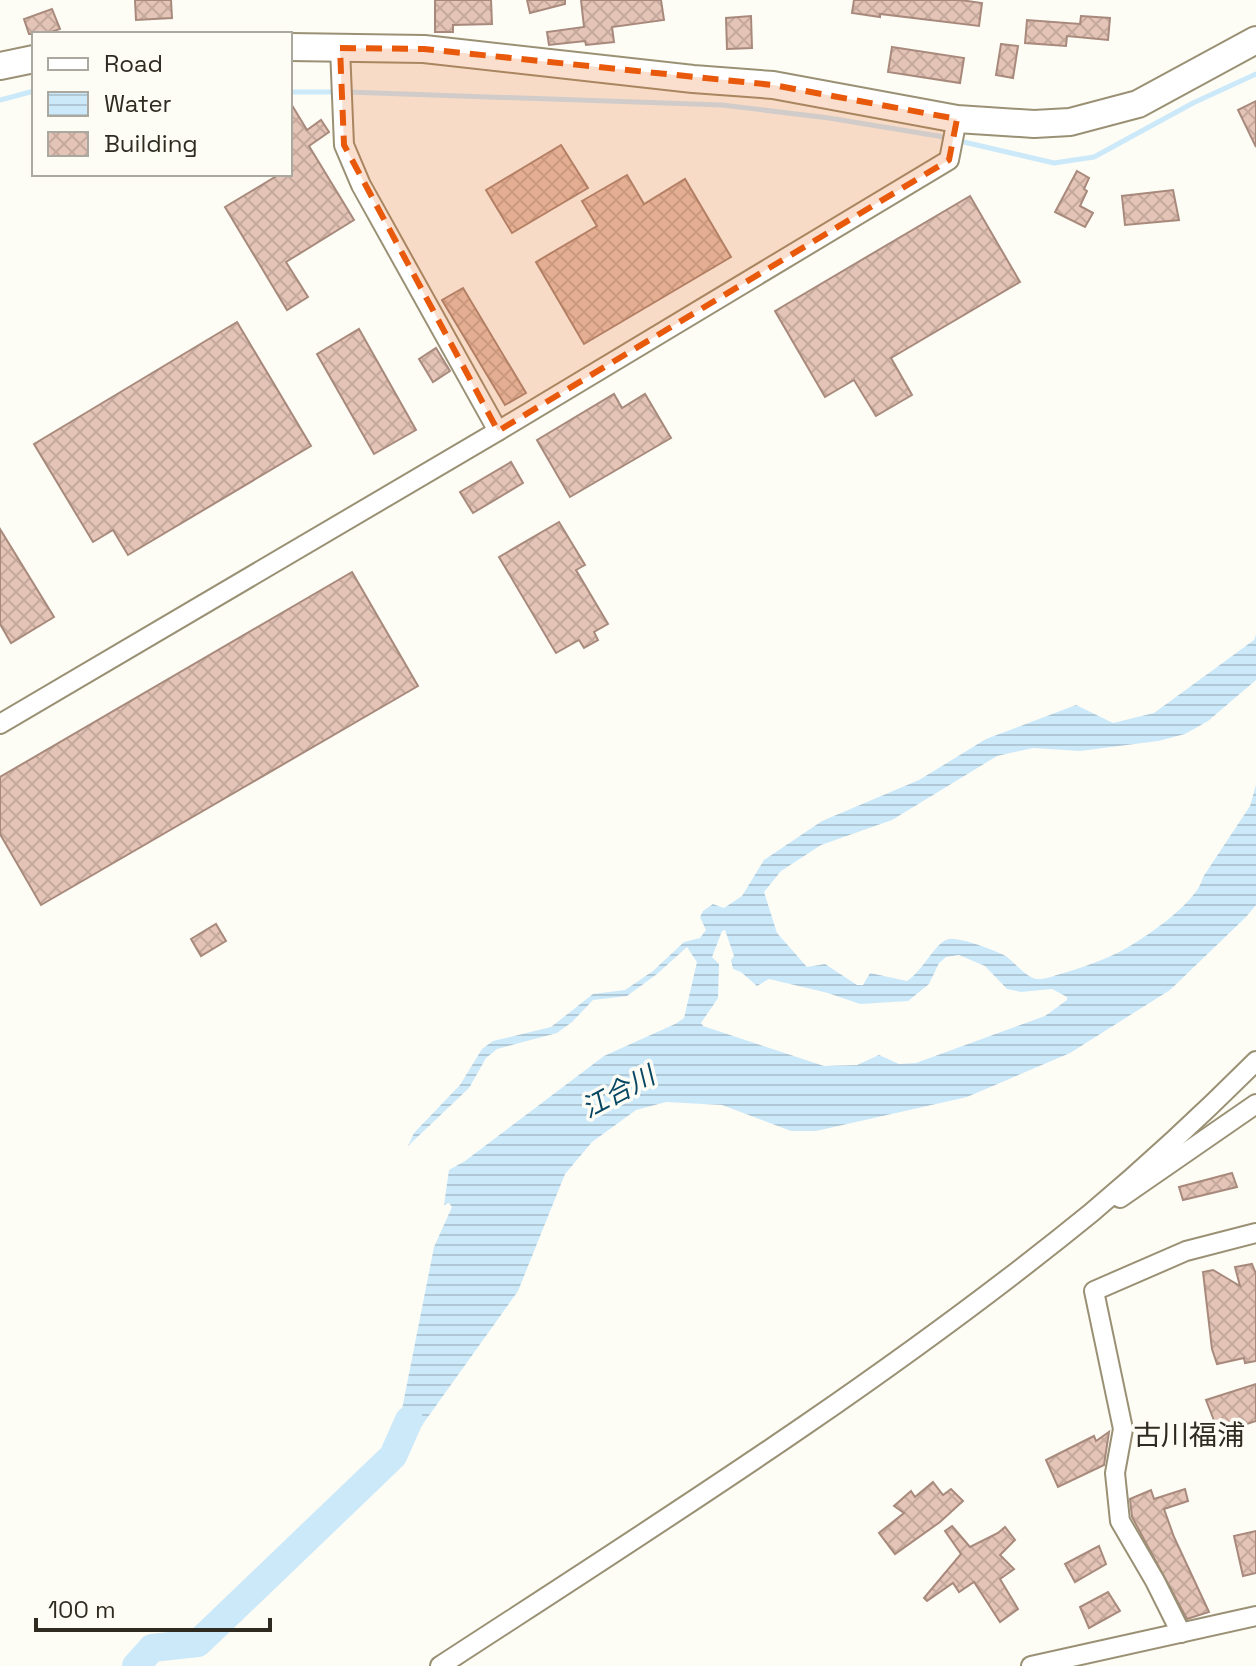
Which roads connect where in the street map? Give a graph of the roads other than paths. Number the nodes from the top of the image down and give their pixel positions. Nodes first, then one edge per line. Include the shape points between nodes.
1 (1256, 40) edge
2 (292, 47) edge
3 (340, 48) junction
4 (32, 59) edge
5 (0, 66) edge
6 (957, 119) junction
7 (498, 431) junction
8 (0, 724) edge
9 (1256, 1061) edge
10 (1256, 1104) edge
11 (1092, 1212) junction
12 (1256, 1233) edge
13 (1256, 1616) edge
14 (1181, 1633) junction
15 (440, 1666) edge
16 (1031, 1666) edge

1 - 6 street via 1138,104 1097,115 1034,124
2 - 3 street
3 - 6 street via 424,49 773,85
3 - 7 street via 344,145
4 - 5 street
6 - 7 street via 949,160
7 - 8 street
9 - 11 street
10 - 11 street via 1130,1193
11 - 15 street via 851,1392
12 - 14 street via 1186,1251 1094,1291 1123,1429 1115,1473 1120,1521
13 - 14 street
14 - 16 street

